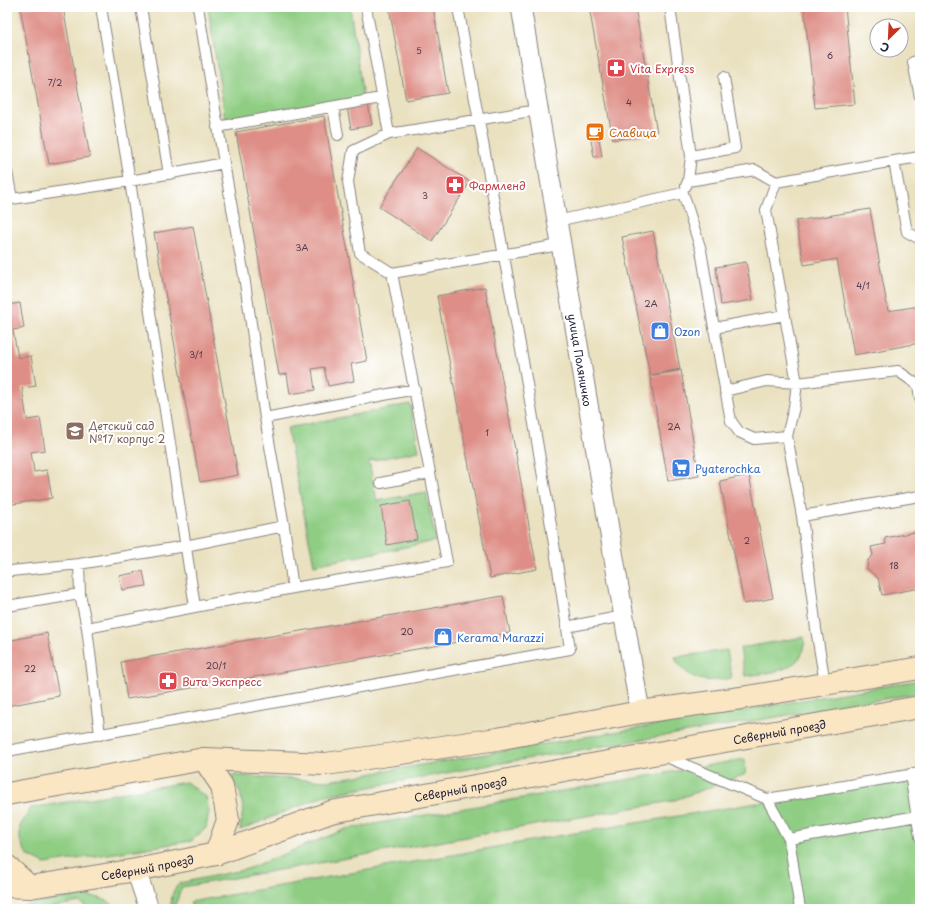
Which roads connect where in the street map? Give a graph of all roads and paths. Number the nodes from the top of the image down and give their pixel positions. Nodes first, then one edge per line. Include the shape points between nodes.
1 (102, 7) edge
2 (141, 7) edge
3 (198, 7) edge
4 (366, 7) edge
5 (458, 7) edge
6 (521, 7) edge
7 (670, 7) edge
8 (920, 60) edge
9 (724, 77) dead end
10 (920, 97) edge
11 (382, 98) junction
12 (333, 107) junction
13 (538, 110) junction
14 (479, 120) junction
15 (217, 127) junction
16 (389, 134) junction
17 (338, 135) dead end
18 (691, 156) junction
19 (920, 157) edge
20 (894, 161) junction
21 (224, 163) junction
22 (7, 172) edge
23 (169, 174) junction
24 (130, 181) junction
25 (688, 181) junction
26 (776, 182) junction
27 (683, 193) junction
28 (556, 221) junction
29 (920, 239) edge
30 (560, 245) junction
31 (504, 254) junction
32 (392, 273) junction
33 (785, 315) junction
34 (714, 328) junction
35 (796, 384) junction
36 (414, 389) junction
37 (725, 391) junction
38 (920, 399) edge
39 (265, 418) junction
40 (787, 436) junction
41 (430, 473) junction
42 (381, 483) dead end
43 (920, 496) edge
44 (802, 516) junction
45 (284, 526) junction
46 (185, 546) junction
47 (79, 564) junction
48 (11, 571) dead end
49 (293, 588) junction
50 (80, 594) junction
51 (7, 606) edge
52 (195, 607) junction
53 (624, 616) junction
54 (566, 627) junction
55 (87, 628) junction
56 (920, 668) edge
57 (825, 683) junction
58 (920, 707) edge
59 (640, 712) junction
60 (100, 735) junction
61 (7, 751) edge
62 (657, 753) junction
63 (204, 759) junction
64 (915, 773) edge
65 (7, 794) edge
66 (767, 799) junction
67 (917, 816) junction
68 (920, 837) edge
69 (789, 839) junction
70 (216, 854) junction
71 (7, 866) edge
72 (136, 870) junction
73 (7, 886) edge
74 (30, 887) junction
75 (149, 909) edge
76 (800, 909) edge

1 - 24 lane
2 - 23 lane
3 - 15 lane
4 - 11 lane
5 - 14 lane
6 - 13 street, улица Поляничко
7 - 18 lane
8 - 10 lane via 913,62
9 - 18 lane via 735,148
11 - 12 lane
11 - 16 lane
12 - 15 lane
12 - 17 lane
13 - 14 lane
13 - 28 street, улица Поляничко
14 - 16 lane
14 - 31 lane
15 - 21 lane
16 - 32 lane via 353,151 348,182 360,253
18 - 25 lane
19 - 20 lane
20 - 26 lane
20 - 29 lane via 907,232
21 - 23 lane
21 - 39 lane
22 - 24 lane via 12,199
23 - 24 lane
24 - 46 lane
25 - 26 lane via 755,170
25 - 27 lane
26 - 33 lane via 766,210
27 - 28 lane
27 - 34 lane via 701,250
28 - 30 street, улица Поляничко
30 - 31 lane
30 - 53 street, улица Поляничко
31 - 32 lane
31 - 54 lane
32 - 36 lane
33 - 34 lane
33 - 35 lane
34 - 37 lane
35 - 37 lane via 767,381
35 - 38 lane via 898,371 918,385
35 - 40 lane
36 - 39 lane
36 - 41 lane
37 - 40 lane via 731,421 739,432 754,439
39 - 45 lane
40 - 44 lane
41 - 42 lane
41 - 49 lane via 447,562
43 - 44 lane
44 - 57 lane
45 - 46 lane
45 - 49 lane
46 - 47 lane
46 - 52 lane
47 - 48 lane
47 - 50 lane
49 - 52 lane
50 - 51 lane
50 - 55 lane
52 - 55 lane
53 - 54 lane
53 - 59 street, улица Поляничко
54 - 60 lane via 570,649
55 - 60 lane
56 - 57 main road
57 - 59 main road
58 - 62 main road, Северный проезд
59 - 63 main road via 497,739 326,764
60 - 61 lane
62 - 66 lane
62 - 70 main road, Северный проезд via 331,812
63 - 65 main road
63 - 70 main road via 222,786 228,820
64 - 66 lane
64 - 67 lane
66 - 69 lane
67 - 68 lane
67 - 69 lane
69 - 76 lane
70 - 72 main road, Северный проезд
71 - 74 main road
72 - 74 main road, Северный проезд
72 - 75 street
73 - 74 main road, Северный проезд

